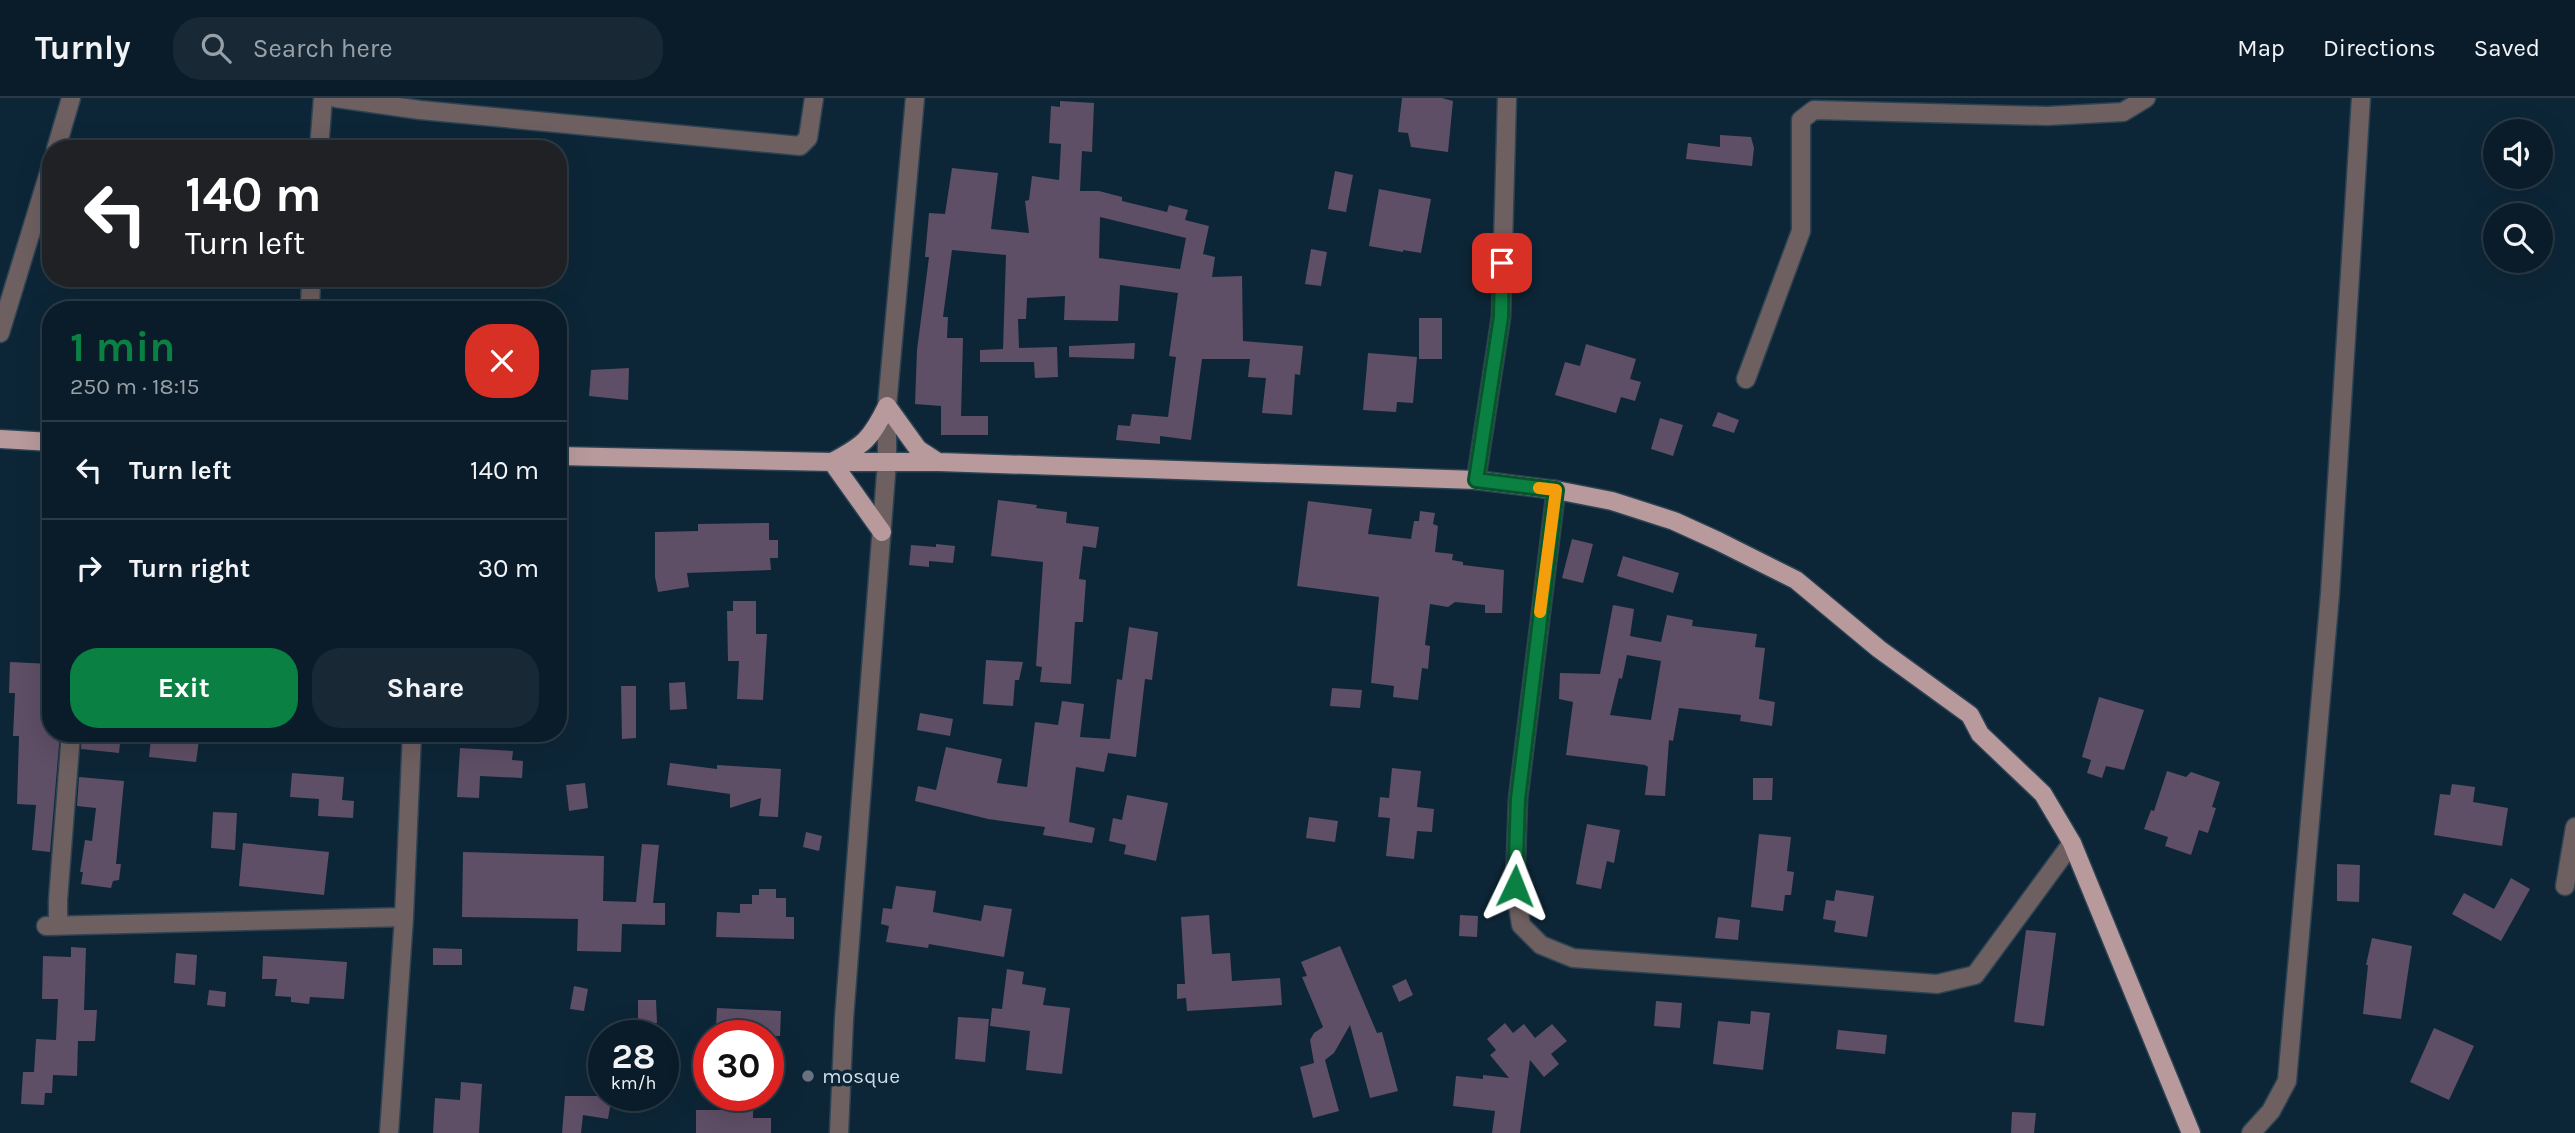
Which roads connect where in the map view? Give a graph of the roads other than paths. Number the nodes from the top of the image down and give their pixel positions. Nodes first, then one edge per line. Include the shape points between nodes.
1 (71, 98) edge
2 (323, 98) edge
3 (336, 98) edge
4 (814, 98) edge
5 (915, 98) edge
6 (1507, 98) edge
7 (2146, 98) edge
8 (2361, 98) edge
9 (59, 140) edge
10 (320, 140) edge
11 (42, 195) edge
12 (0, 333) edge
13 (1746, 379) dead end
14 (887, 406) junction
15 (0, 439) edge
16 (42, 441) edge
17 (567, 456) edge
18 (887, 461) junction
19 (832, 462) junction
20 (939, 462) junction
21 (1476, 480) junction
22 (1556, 490) junction
23 (883, 532) junction
24 (70, 742) edge
25 (412, 742) edge
26 (2575, 827) edge
27 (2073, 843) junction
28 (2566, 886) dead end
29 (404, 917) junction
30 (389, 1133) edge
31 (839, 1133) edge
32 (2191, 1133) edge
33 (2251, 1133) edge

1 - 9 street
2 - 10 street
3 - 4 street via 800,146 808,138
5 - 14 street
6 - 21 street via 1501,317
7 - 13 street via 2123,112 2047,116 1814,110 1801,120 1801,231
8 - 33 street via 2330,594 2287,1081 2271,1111
11 - 12 street
14 - 18 street
14 - 19 main road via 860,448
14 - 20 main road via 918,449
15 - 16 main road
17 - 19 main road
18 - 19 main road
18 - 20 main road
18 - 23 street
19 - 23 main road
20 - 21 main road
21 - 22 main road
22 - 27 main road via 1612,501 1674,521 1796,580 1970,715 1980,734 2043,794
22 - 27 street via 1518,799 1515,874 1521,925 1541,945 1573,958 1937,984 1975,975
23 - 31 street
24 - 29 street via 52,926
25 - 29 street
26 - 28 street
27 - 32 main road
29 - 30 street

